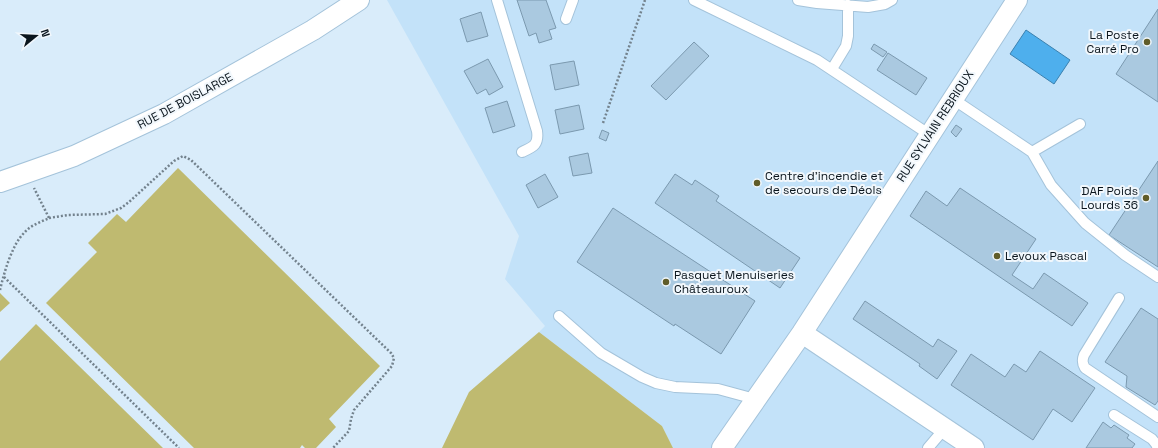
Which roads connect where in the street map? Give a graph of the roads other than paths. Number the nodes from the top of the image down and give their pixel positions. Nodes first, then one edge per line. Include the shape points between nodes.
1 (359, 0) edge
2 (497, 0) edge
3 (573, 0) edge
4 (694, 0) edge
5 (798, 0) edge
6 (892, 0) edge
7 (1017, 0) edge
8 (848, 5) junction
9 (566, 20) dead end
10 (832, 69) junction
11 (953, 99) junction
12 (1080, 124) dead end
13 (930, 135) junction
14 (522, 152) dead end
15 (1032, 152) junction
16 (0, 182) edge
17 (1158, 276) edge
18 (1119, 298) dead end
19 (559, 316) dead end
20 (802, 333) junction
21 (756, 399) junction
22 (1114, 415) dead end
23 (1158, 417) edge
24 (945, 428) junction
25 (722, 448) edge
26 (928, 448) edge
27 (974, 448) edge
28 (1158, 448) edge

1 - 16 street, RUE DE BOISLARGE via 313,30 164,114 74,156
2 - 14 lane via 537,132 535,146
3 - 9 lane
4 - 10 lane
5 - 8 lane
6 - 8 lane via 878,6
7 - 11 street, RUE SYLVAIN REBRIOUX
8 - 10 lane via 846,46
10 - 13 lane
11 - 13 street, RUE SYLVAIN REBRIOUX
11 - 15 lane
12 - 15 lane
13 - 20 street, RUE SYLVAIN REBRIOUX
15 - 17 lane via 1051,185 1085,224 1124,255
18 - 23 lane via 1084,355 1082,363 1085,368
19 - 21 lane via 602,353 656,383 674,387 718,388
20 - 21 street, RUE SYLVAIN REBRIOUX
20 - 24 street
21 - 25 street, RUE SYLVAIN REBRIOUX
22 - 28 lane via 1152,439
24 - 26 lane
24 - 27 street

